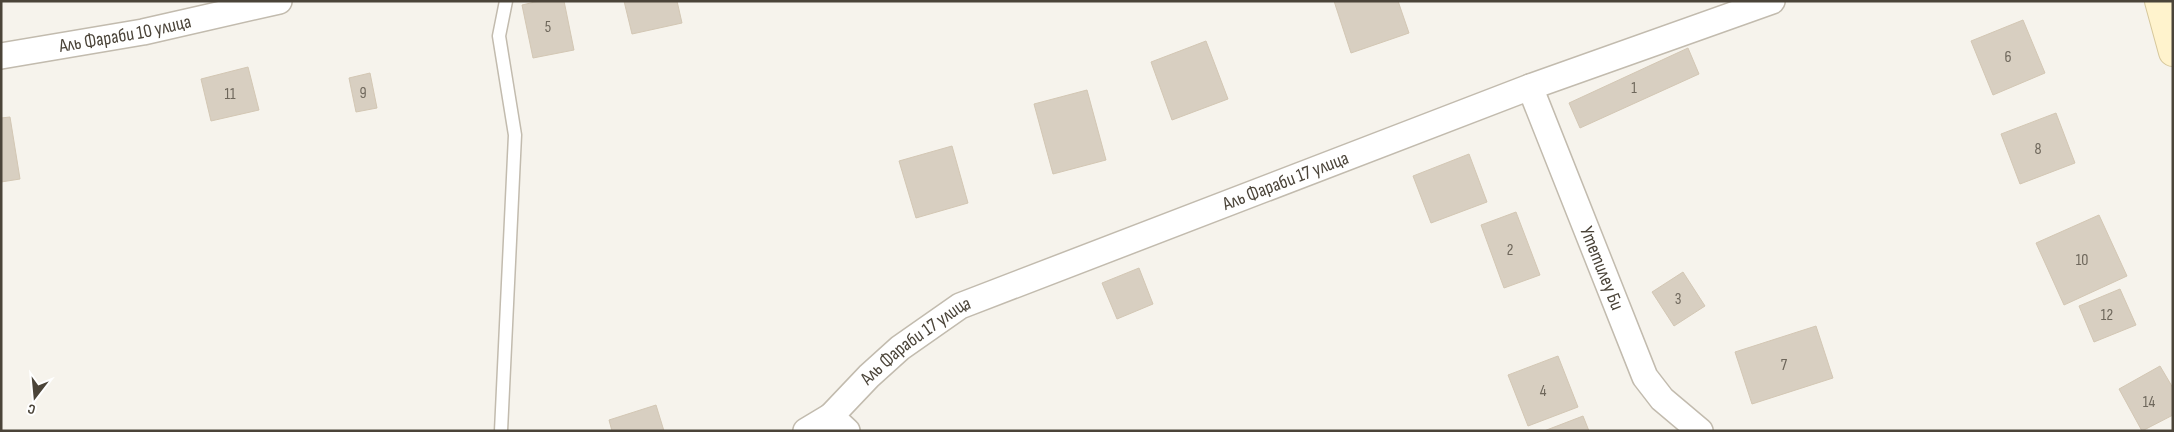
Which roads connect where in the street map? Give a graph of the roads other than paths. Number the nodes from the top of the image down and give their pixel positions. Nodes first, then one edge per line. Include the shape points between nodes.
1 (279, 1) edge
2 (506, 1) edge
3 (1772, 1) edge
4 (2159, 1) edge
5 (2173, 52) edge
6 (1, 56) edge
7 (1530, 87) junction
8 (839, 423) edge
9 (501, 431) edge
10 (806, 431) edge
11 (1700, 431) edge

1 - 6 street, Аль Фараби 10 улица via 143,32
2 - 9 lane via 499,36 515,135
3 - 7 street, Аль Фараби 17 улица
4 - 5 street
7 - 8 street, Аль Фараби 17 улица via 960,306 900,348 869,376
7 - 11 street, Утетилеу Би via 1645,377 1662,400
8 - 10 street, Аль Фараби 17 улица

